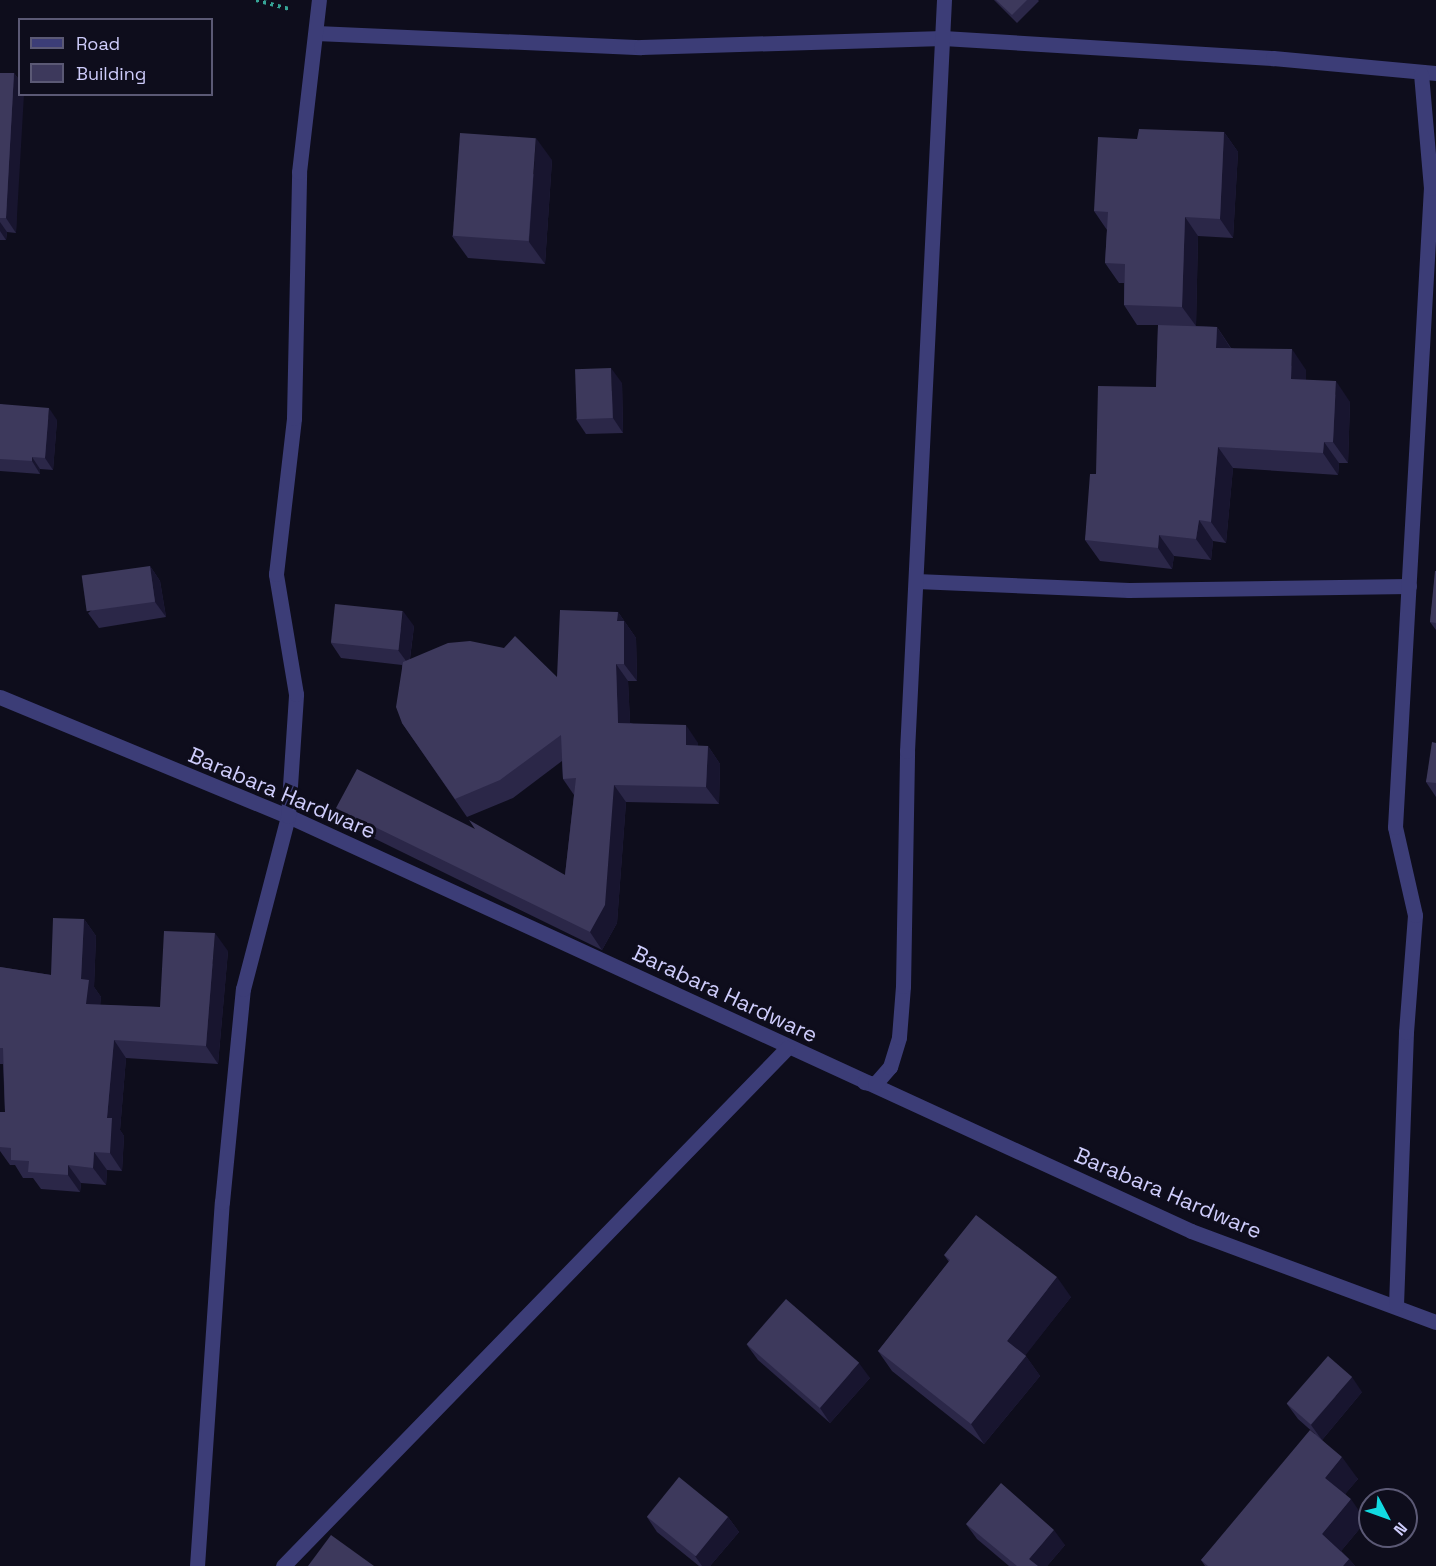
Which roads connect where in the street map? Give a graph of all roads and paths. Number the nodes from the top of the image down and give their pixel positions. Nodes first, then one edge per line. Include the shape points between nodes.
1 (256, 0) edge
2 (944, 0) edge
3 (318, 7) edge
4 (316, 33) junction
5 (943, 38) junction
6 (1428, 74) edge
7 (916, 581) junction
8 (1410, 586) junction
9 (0, 697) edge
10 (288, 816) junction
11 (787, 1048) junction
12 (864, 1082) junction
13 (1396, 1305) junction
14 (1436, 1322) edge
15 (197, 1566) edge
16 (283, 1566) edge

1 - 3 path
2 - 5 street
3 - 4 street
4 - 5 street via 641,47
4 - 10 street via 299,172 294,418 276,574 296,694
5 - 6 street via 1261,57
5 - 7 street
6 - 8 street via 1431,188
7 - 8 street via 1129,590
7 - 12 street via 899,1037 890,1067 875,1084
8 - 13 street via 1395,827 1415,915 1406,1032
9 - 10 street, Barabara Hardware
10 - 11 street, Barabara Hardware
10 - 15 street via 243,989 222,1202
11 - 12 street, Barabara Hardware
11 - 16 street
12 - 13 street, Barabara Hardware via 1191,1231
13 - 14 street, Barabara Hardware

